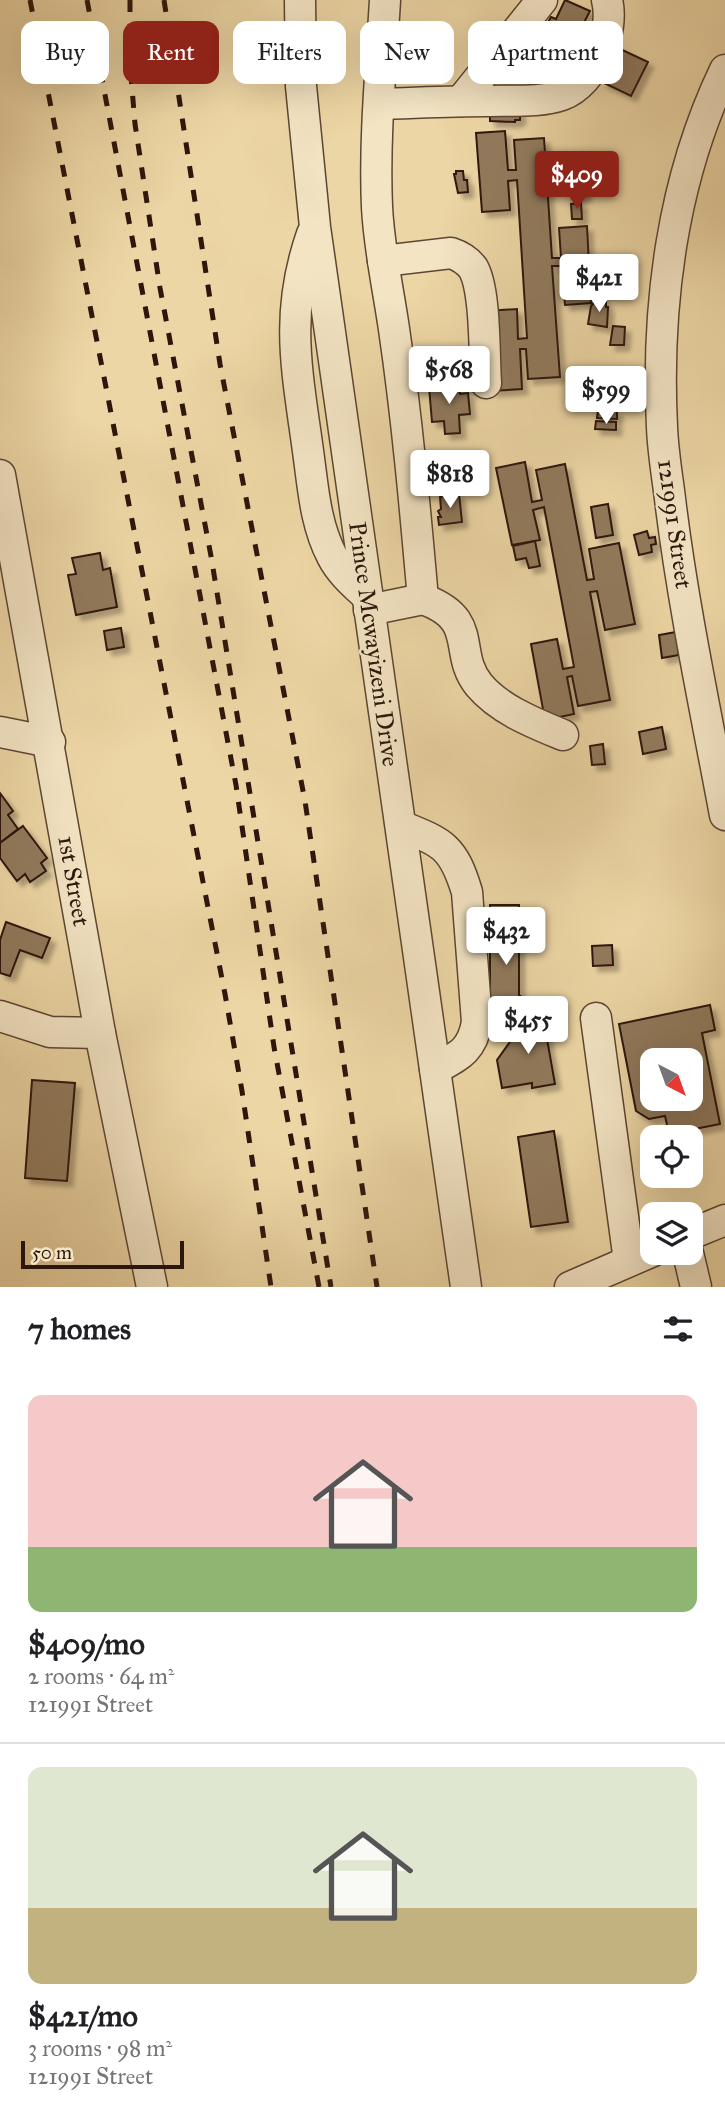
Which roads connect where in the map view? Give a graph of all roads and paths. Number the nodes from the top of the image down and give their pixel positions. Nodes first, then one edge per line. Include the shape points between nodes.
1 (300, 0) edge
2 (385, 0) edge
3 (542, 0) edge
4 (607, 0) edge
5 (725, 70) edge
6 (461, 101) junction
7 (379, 104) junction
8 (383, 261) junction
9 (485, 383) dead end
10 (0, 475) edge
11 (423, 598) junction
12 (368, 603) junction
13 (0, 732) edge
14 (563, 735) dead end
15 (50, 742) junction
16 (725, 815) edge
17 (401, 826) junction
18 (0, 1016) edge
19 (596, 1018) dead end
20 (100, 1033) junction
21 (435, 1069) junction
22 (725, 1220) edge
23 (703, 1229) edge
24 (640, 1251) edge
25 (640, 1256) edge
26 (691, 1265) edge
27 (152, 1287) edge
28 (466, 1287) edge
29 (570, 1287) edge
30 (696, 1287) edge

1 - 12 street, Prince Mcwayizeni Drive via 301,86 314,227
2 - 7 street
3 - 6 street
4 - 6 street via 606,41 572,90 536,99
5 - 16 street, 121991 Street via 703,119 678,205 661,372 662,429 675,540
6 - 7 street
7 - 8 street via 377,195
8 - 9 street via 451,253 472,267 480,293
8 - 11 street
10 - 15 street, 1st Street
11 - 12 street
11 - 14 street via 445,609 458,624 480,685 509,709
12 - 17 street, Prince Mcwayizeni Drive
13 - 15 street
15 - 20 street, 1st Street
17 - 21 street, Prince Mcwayizeni Drive
17 - 21 street via 443,845 461,871 467,891 477,1021 465,1051
18 - 20 street via 50,1032
19 - 24 street
20 - 27 street, 1st Street
21 - 28 street, Prince Mcwayizeni Drive
22 - 23 street
25 - 29 street
26 - 30 street

